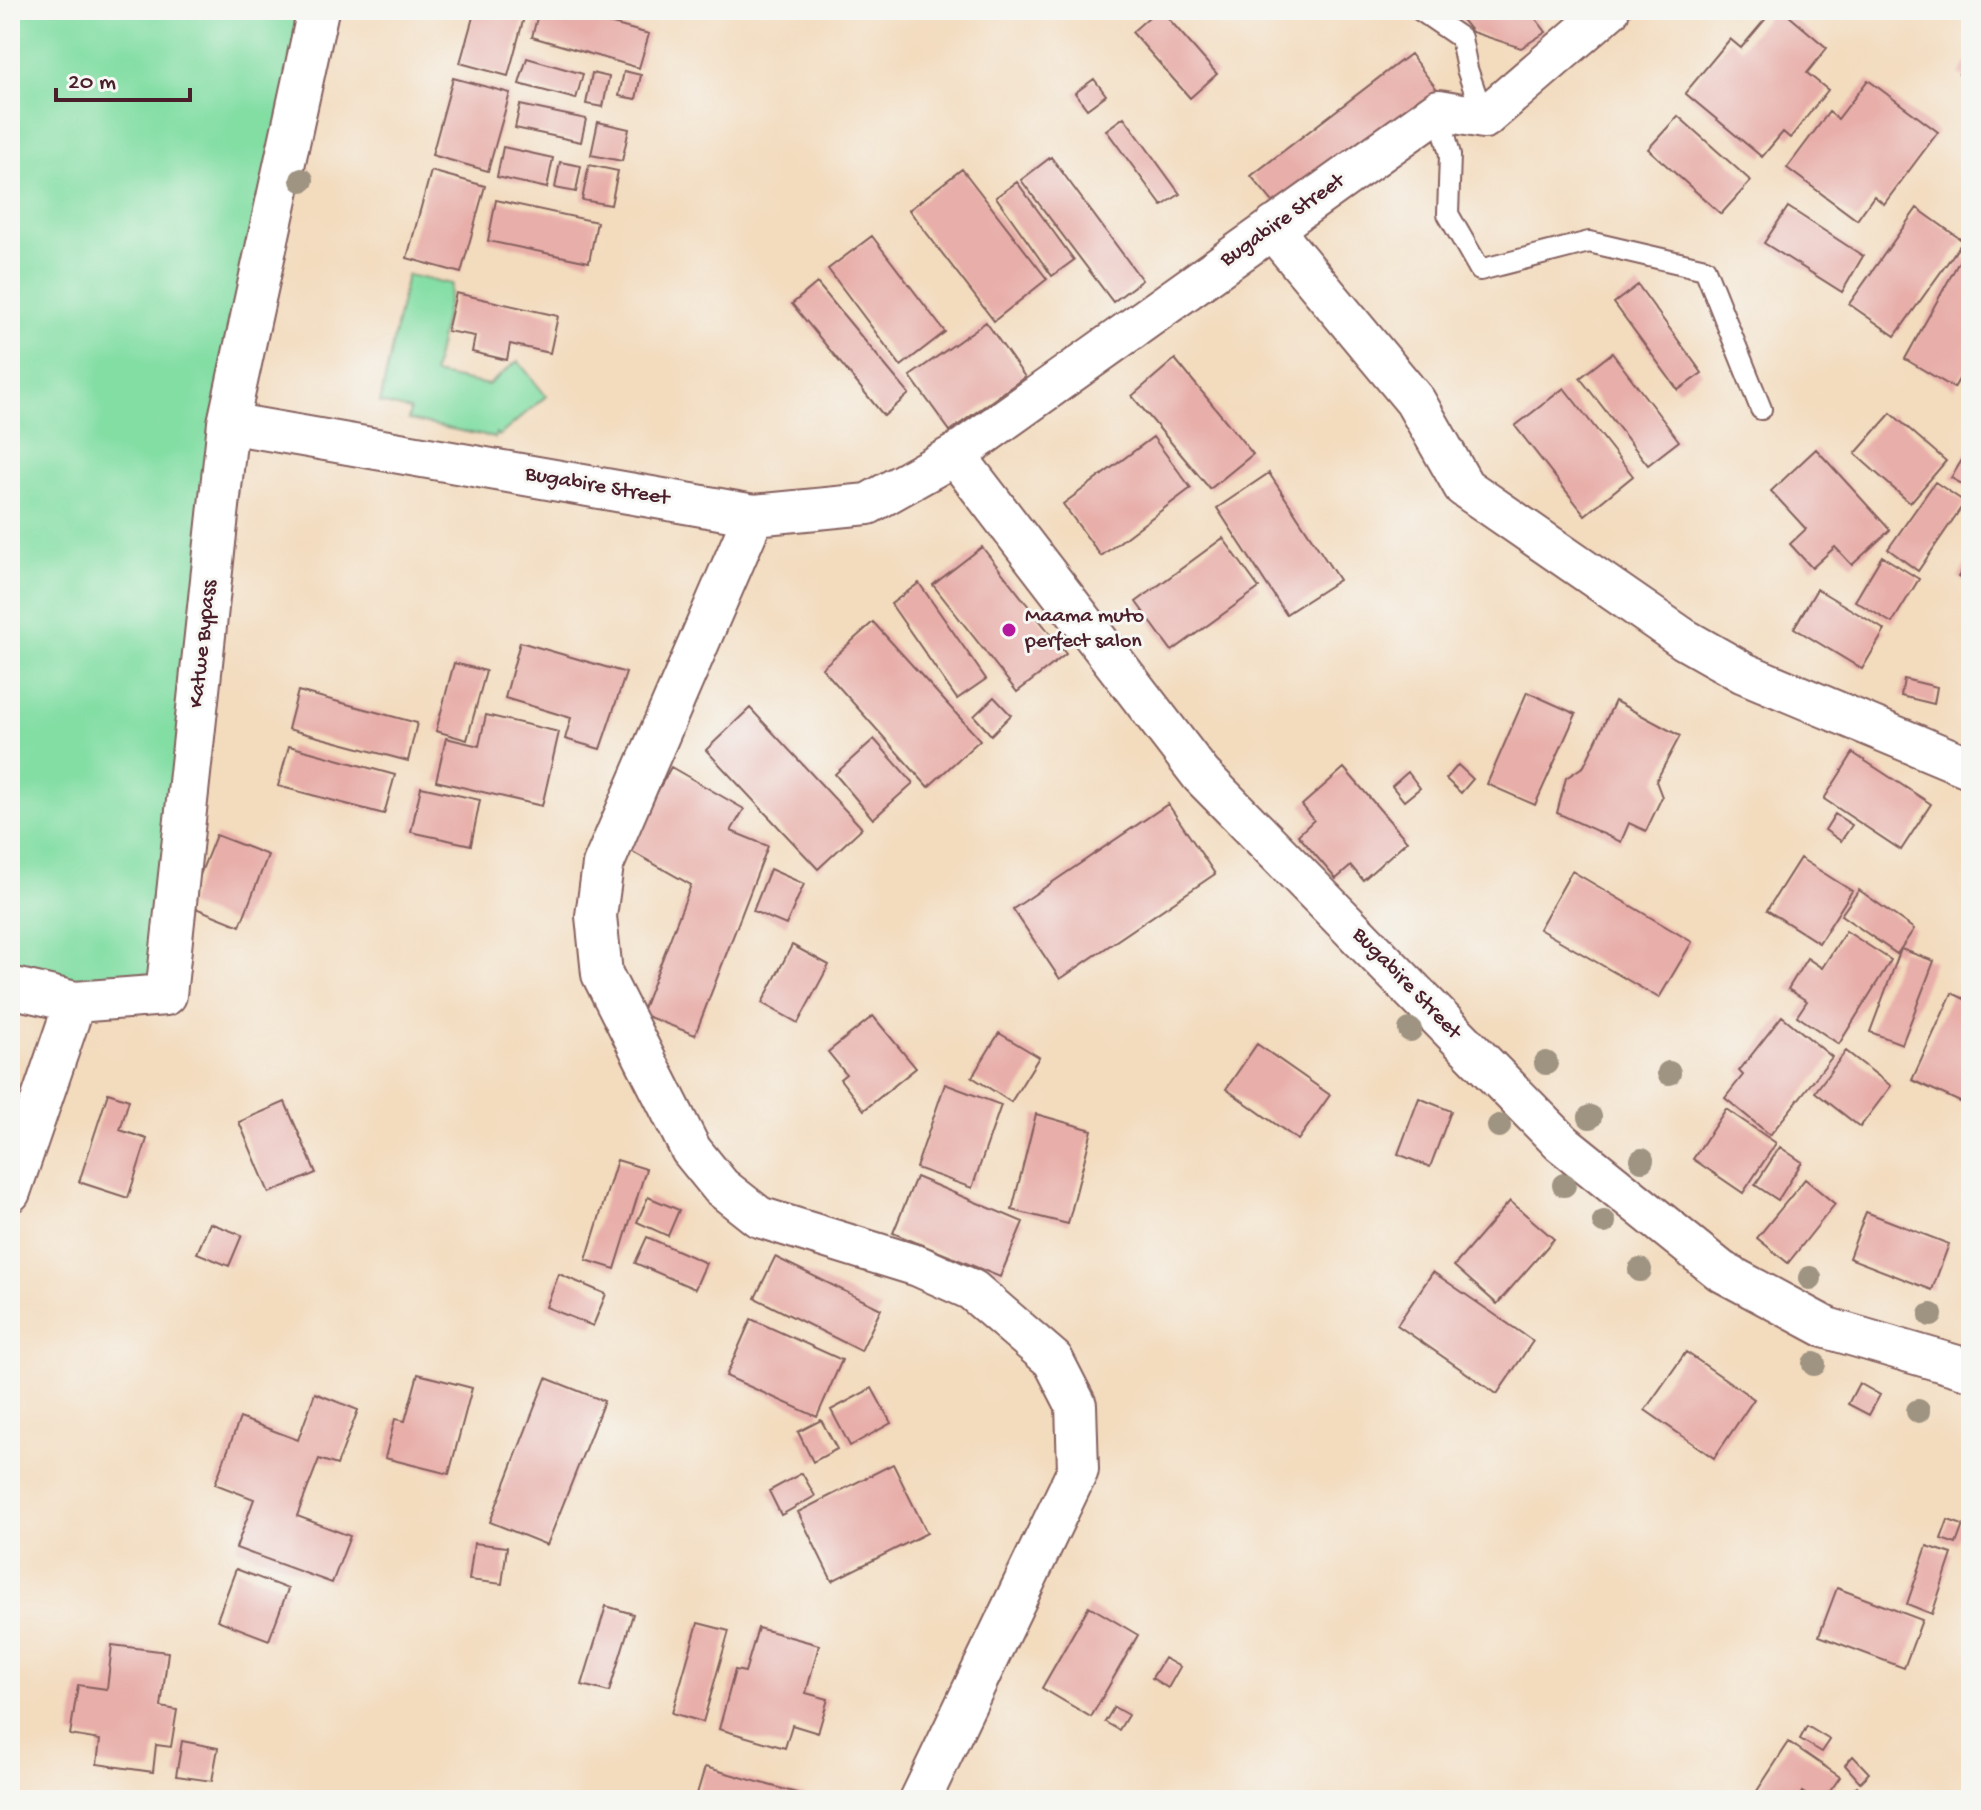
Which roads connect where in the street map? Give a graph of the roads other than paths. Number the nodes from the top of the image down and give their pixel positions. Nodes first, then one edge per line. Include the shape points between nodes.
1 (318, 10) edge
2 (1420, 10) edge
3 (1609, 10) edge
4 (1439, 110) junction
5 (1484, 118) junction
6 (1275, 226) junction
7 (1761, 409) dead end
8 (228, 423) junction
9 (955, 455) junction
10 (754, 515) junction
11 (1971, 768) edge
12 (10, 987) edge
13 (75, 1002) junction
14 (10, 1192) edge
15 (1971, 1370) edge
16 (920, 1800) edge

1 - 8 street, Katwe Bypass
2 - 5 lane via 1461,38
3 - 5 street
4 - 5 street
4 - 6 street, Bugabire Street
4 - 7 lane via 1450,155 1448,214 1480,270 1589,242 1705,269
6 - 9 street, Bugabire Street
6 - 11 street via 1415,401 1464,487 1684,639 1744,673
8 - 10 street, Bugabire Street
8 - 13 street, Katwe Bypass via 166,995
9 - 10 street, Bugabire Street via 868,504
9 - 15 street, Bugabire Street via 1201,775 1562,1143 1721,1271 1827,1328
10 - 16 street via 603,865 596,916 602,974 691,1150 721,1187 759,1217 918,1266 972,1290 1053,1360 1076,1405 1078,1470
12 - 13 street
13 - 14 street

